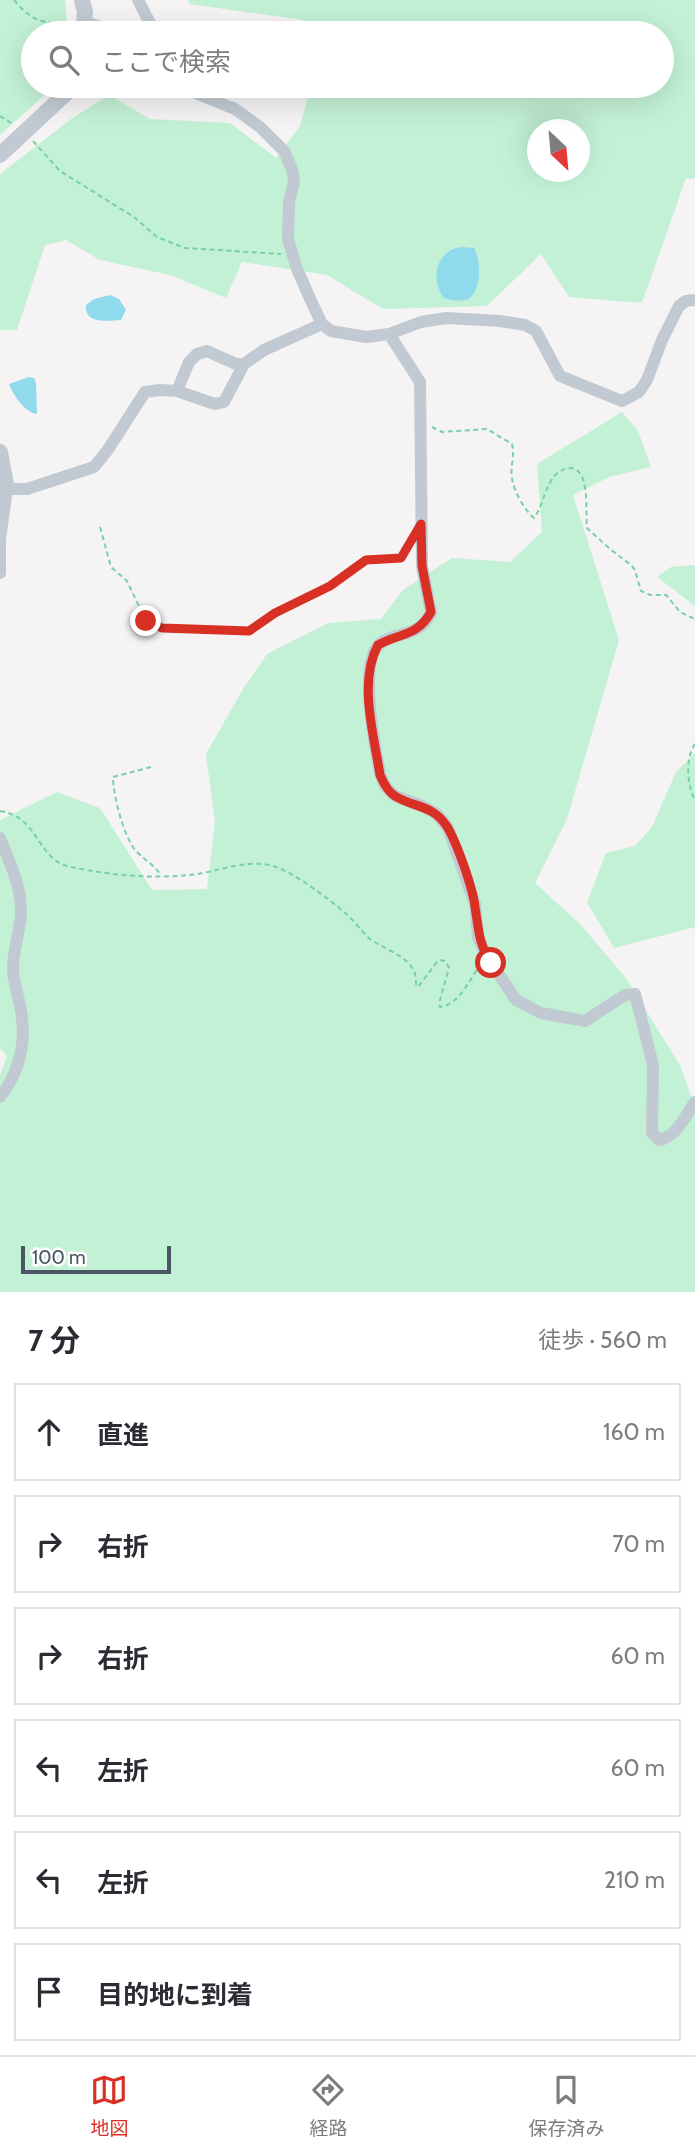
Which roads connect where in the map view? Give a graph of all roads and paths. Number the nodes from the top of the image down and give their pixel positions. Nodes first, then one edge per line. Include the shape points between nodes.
1 (14, 0) edge
2 (82, 0) edge
3 (138, 0) edge
4 (44, 21) edge
5 (84, 21) edge
6 (149, 21) edge
7 (61, 98) edge
8 (207, 98) edge
9 (0, 116) edge
10 (25, 131) junction
11 (0, 155) edge
12 (293, 255) junction
13 (695, 300) edge
14 (322, 324) junction
15 (389, 334) junction
16 (244, 364) junction
17 (177, 391) junction
18 (421, 420) junction
19 (0, 452) edge
20 (7, 489) junction
21 (421, 524) junction
22 (100, 527) dead end
23 (0, 573) edge
24 (695, 619) edge
25 (695, 744) edge
26 (151, 767) dead end
27 (695, 800) edge
28 (0, 811) edge
29 (0, 838) edge
30 (161, 876) junction
31 (486, 955) junction
32 (0, 1097) edge
33 (695, 1102) edge

1 - 4 path via 32,18
2 - 5 street
3 - 6 street
7 - 10 street
8 - 12 street via 234,109 284,151 294,182 288,239
9 - 10 path
10 - 11 street
10 - 12 path via 60,171 134,217 157,237 185,248
12 - 14 street
13 - 15 street via 679,306 643,386 622,401 559,376 536,331 525,325 446,318
14 - 15 street via 331,331 366,337
14 - 16 street
15 - 18 street via 420,382
16 - 17 street via 224,402 215,404
16 - 17 street via 207,351 197,354
17 - 20 street via 145,392 94,467 27,489
18 - 21 street
18 - 24 path via 442,432 487,429 512,444 512,482 534,518 557,472 578,470 585,479 587,528 635,569 641,591 666,595 680,612
19 - 20 street
20 - 23 street
21 - 22 path via 401,558 366,560 330,586 249,631 162,628 146,621 127,582 111,568
21 - 31 street via 422,566 431,612 417,629 378,645 370,670 380,775 395,796 437,814 448,828 475,904 478,937
25 - 27 path via 689,759 690,791
26 - 30 path via 113,777 113,789 129,841
28 - 30 path via 23,818 58,863
29 - 32 street via 19,890 21,911 13,970 23,1041 12,1082
30 - 31 path via 260,864 279,868 344,912 369,938 411,964 418,987 437,962 446,962 449,968 440,1007 458,997
31 - 33 street via 516,1000 541,1013 584,1021 625,995 635,994 653,1065 652,1133 659,1140 666,1139

